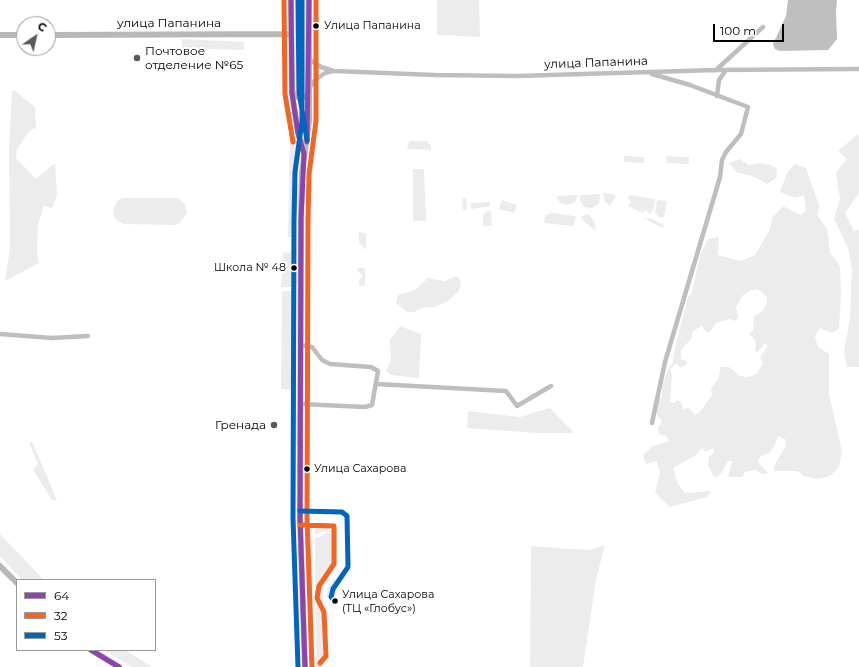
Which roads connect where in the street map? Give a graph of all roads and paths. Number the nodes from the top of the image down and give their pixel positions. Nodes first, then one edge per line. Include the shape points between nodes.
1 (291, 0) edge
2 (309, 0) edge
3 (763, 26) dead end
4 (291, 34) junction
5 (0, 35) edge
6 (16, 35) edge
7 (56, 35) edge
8 (310, 60) junction
9 (859, 69) edge
10 (716, 70) junction
11 (726, 70) junction
12 (334, 71) junction
13 (648, 73) junction
14 (309, 88) junction
15 (291, 90) junction
16 (717, 96) junction
17 (304, 154) junction
18 (0, 334) edge
19 (88, 336) dead end
20 (301, 345) junction
21 (376, 384) junction
22 (551, 386) dead end
23 (301, 404) junction
24 (652, 423) dead end
25 (0, 566) edge
26 (16, 582) edge
27 (93, 651) edge
28 (119, 667) edge
29 (304, 667) edge

1 - 4 street
2 - 8 street
3 - 10 street
4 - 7 street, улица Папанина
4 - 15 street
5 - 6 street
8 - 12 street, улица Папанина
8 - 14 street
9 - 11 street, улица Папанина
10 - 11 street, улица Папанина
10 - 13 street, улица Папанина
11 - 16 street via 719,80
12 - 13 street, улица Папанина via 517,76
12 - 14 street, улица Папанина via 319,77
13 - 16 street
14 - 15 street via 307,96 300,98 293,95
14 - 17 street via 308,128
15 - 17 street
16 - 24 street via 748,107 741,134 722,160 720,177 665,362
17 - 20 street
18 - 19 street via 52,338
20 - 21 street via 312,347 322,360 330,364 374,367 378,371
20 - 23 street
21 - 22 street via 506,391 516,406
21 - 23 street via 372,405 365,407
23 - 29 street via 300,518
25 - 26 street
27 - 28 street

